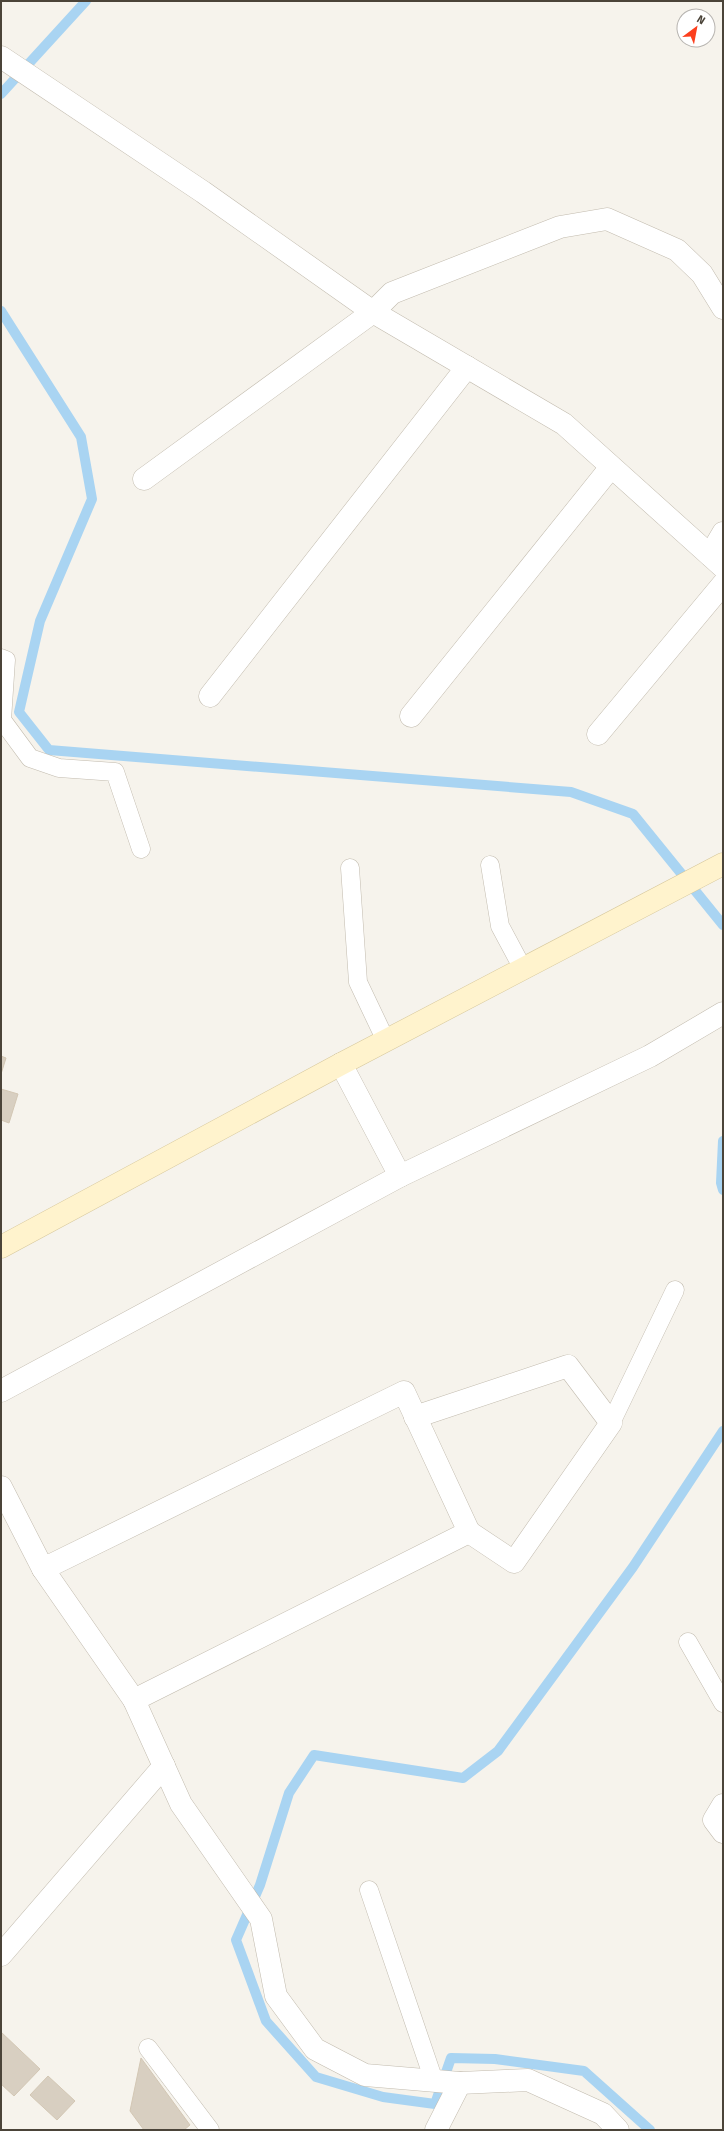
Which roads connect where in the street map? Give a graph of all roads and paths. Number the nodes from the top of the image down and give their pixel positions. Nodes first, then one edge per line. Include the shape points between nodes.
1 (1, 57) edge
2 (723, 308) edge
3 (373, 312) junction
4 (467, 367) junction
5 (611, 467) junction
6 (144, 479) dead end
7 (723, 533) edge
8 (716, 561) edge
9 (723, 584) edge
10 (1, 658) edge
11 (210, 696) dead end
12 (411, 716) dead end
13 (598, 734) dead end
14 (141, 849) dead end
15 (723, 864) edge
16 (490, 865) dead end
17 (350, 868) dead end
18 (523, 969) junction
19 (723, 1013) edge
20 (386, 1041) junction
21 (341, 1064) junction
22 (400, 1176) junction
23 (1, 1247) edge
24 (675, 1290) dead end
25 (1, 1391) edge
26 (415, 1417) junction
27 (610, 1422) junction
28 (1, 1488) edge
29 (469, 1532) junction
30 (43, 1569) junction
31 (688, 1642) dead end
32 (134, 1700) junction
33 (723, 1703) edge
34 (164, 1766) junction
35 (723, 1805) edge
36 (723, 1832) edge
37 (369, 1890) dead end
38 (1, 1955) edge
39 (148, 2048) dead end
40 (434, 2081) junction
41 (460, 2083) junction
42 (210, 2130) edge
43 (436, 2130) edge
44 (618, 2130) edge

1 - 3 street via 203,192
2 - 3 street via 702,274 677,250 607,219 560,227 392,293
3 - 4 street
3 - 6 street
4 - 5 street via 564,424
4 - 11 street
5 - 8 street
5 - 12 street
7 - 8 street
9 - 13 street
10 - 14 lane via 6,660 2,720 30,758 59,768 115,772
15 - 18 street
16 - 18 lane via 500,926
17 - 20 lane via 358,982
18 - 20 street
19 - 22 street via 650,1056
20 - 21 street
21 - 22 street
21 - 23 street
22 - 25 street
24 - 27 lane
26 - 27 street via 568,1366
26 - 29 street
26 - 30 street via 404,1392
27 - 29 street via 514,1562
28 - 30 street
29 - 32 street
30 - 32 street
31 - 33 lane
32 - 34 street
34 - 38 street
34 - 40 street via 181,1804 261,1919 276,1996 315,2049 364,2075
35 - 36 street via 714,1820
37 - 40 lane
39 - 42 lane
40 - 41 street
41 - 43 street
41 - 44 street via 528,2080 603,2114

